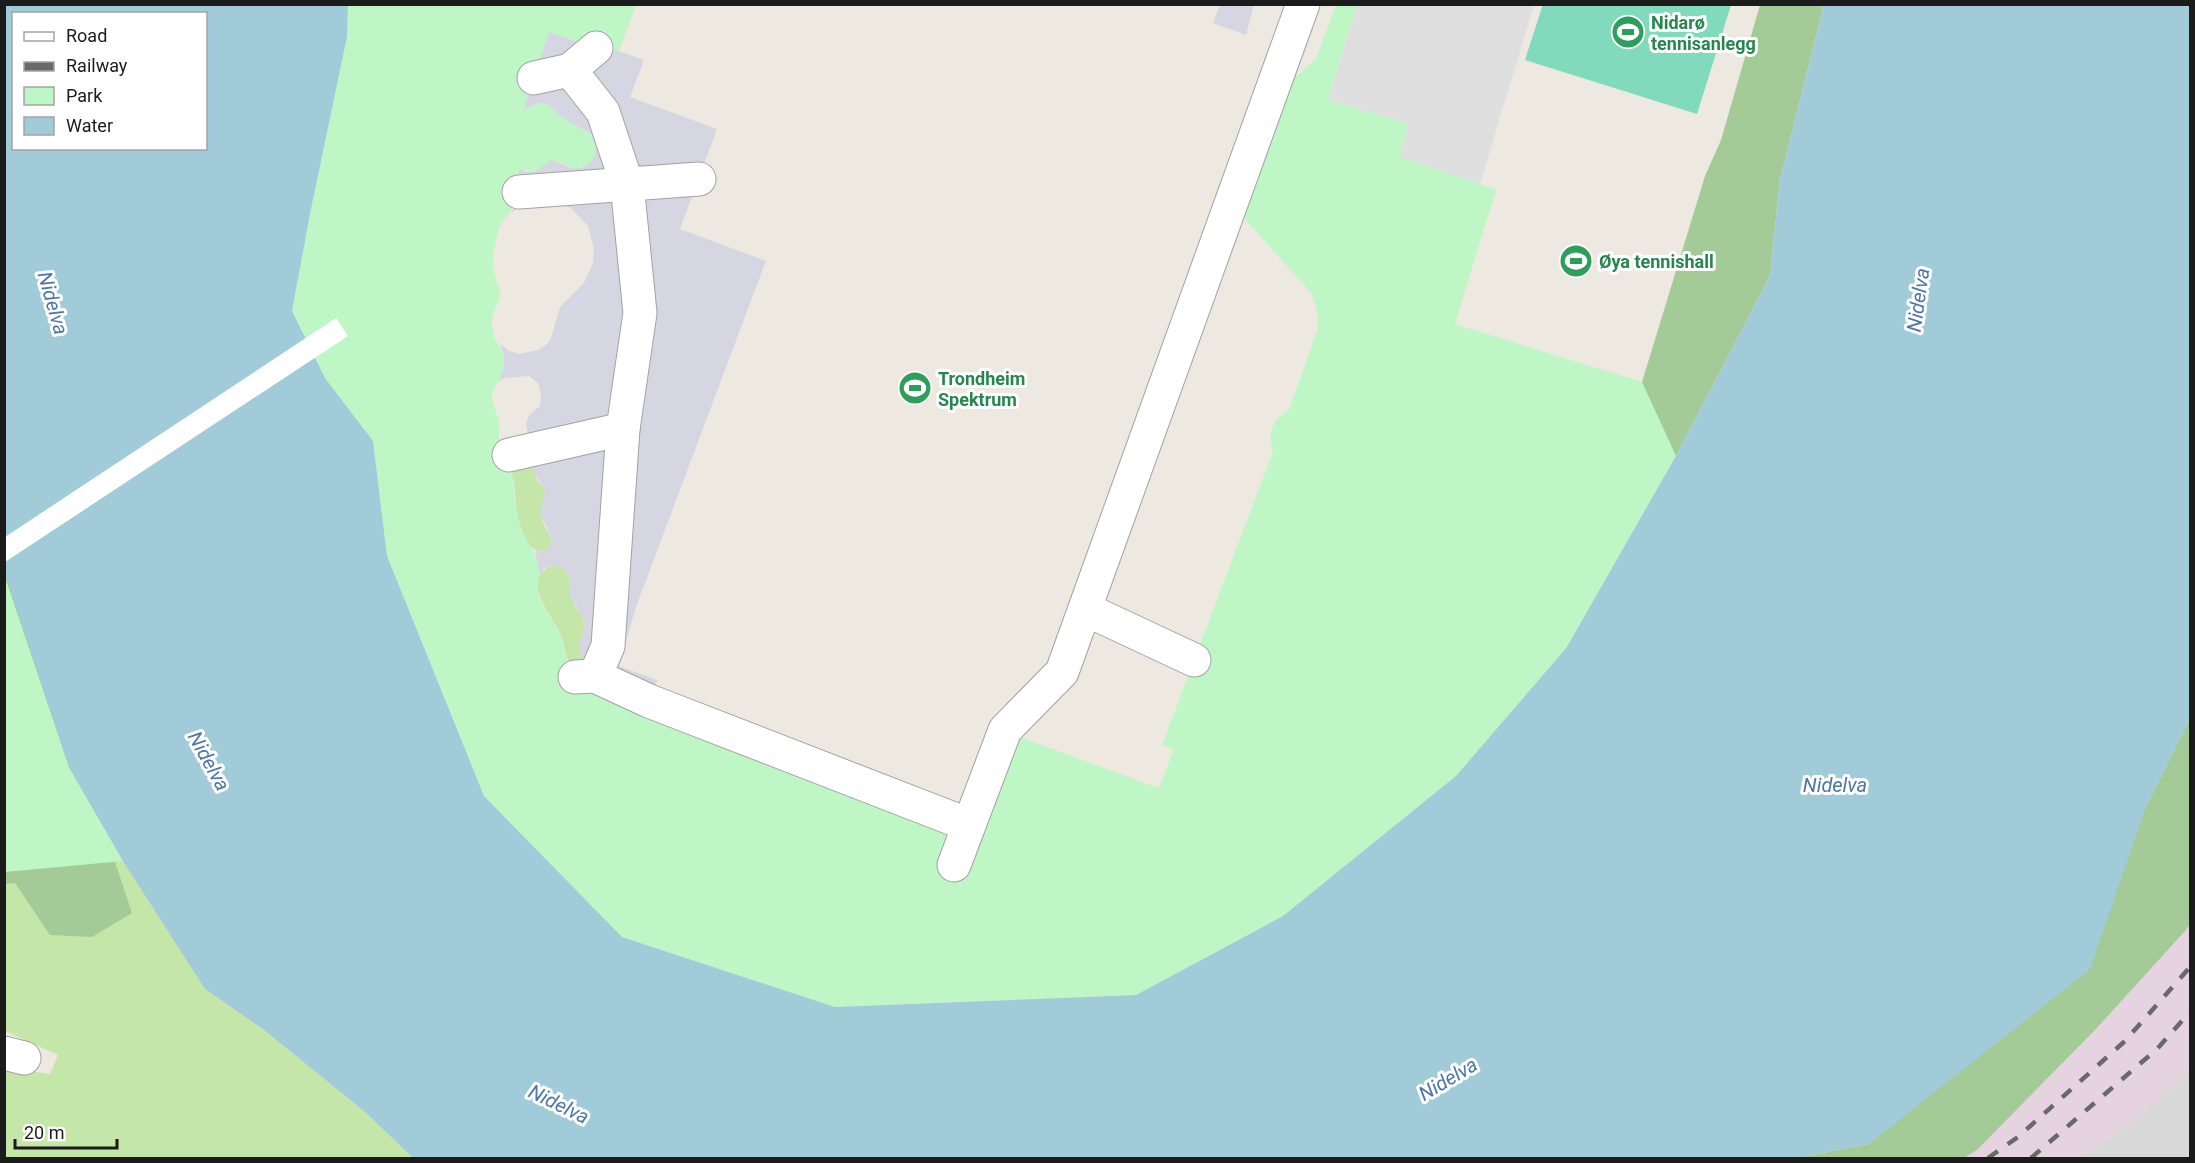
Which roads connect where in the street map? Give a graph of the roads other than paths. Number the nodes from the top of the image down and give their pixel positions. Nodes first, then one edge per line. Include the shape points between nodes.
1 (1303, 4) edge
2 (596, 48) dead end
3 (570, 70) junction
4 (534, 78) dead end
5 (699, 179) dead end
6 (627, 184) junction
7 (519, 192) dead end
8 (623, 429) junction
9 (509, 455) dead end
10 (1085, 609) junction
11 (1194, 660) dead end
12 (969, 825) junction
13 (954, 865) dead end

1 - 10 street
2 - 3 street
3 - 4 street
3 - 6 street via 603,111
5 - 6 street
6 - 7 street
6 - 8 street via 640,313
8 - 9 street
8 - 12 street via 608,646 585,676
10 - 11 street
10 - 12 street via 1062,672 1005,730
12 - 13 street

